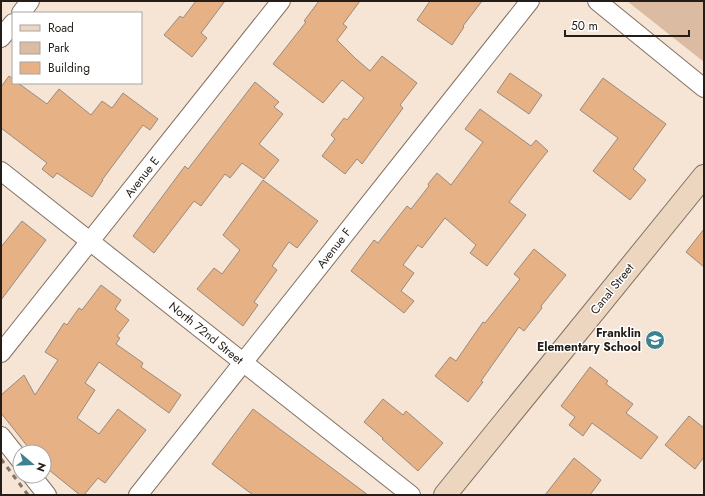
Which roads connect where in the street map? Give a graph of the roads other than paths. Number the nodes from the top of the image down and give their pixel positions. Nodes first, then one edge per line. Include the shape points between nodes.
1 (30, 1) edge
2 (281, 1) edge
3 (530, 1) edge
4 (597, 1) edge
5 (22, 12) edge
6 (12, 24) edge
7 (1, 38) edge
8 (704, 88) edge
9 (1, 171) edge
10 (704, 176) edge
11 (91, 241) junction
12 (1, 353) edge
13 (243, 363) junction
14 (1, 436) edge
15 (12, 450) edge
16 (38, 484) edge
17 (47, 495) edge
18 (138, 495) edge
19 (411, 495) edge
20 (445, 495) edge

1 - 5 street
2 - 11 street, Avenue E
3 - 13 street, Avenue F
4 - 8 street
6 - 7 street
9 - 11 street, North 72nd Street
10 - 20 street, Canal Street
11 - 12 street, Avenue E
11 - 13 street, North 72nd Street
13 - 18 street, Avenue F
13 - 19 street, North 72nd Street
14 - 15 street
16 - 17 street

